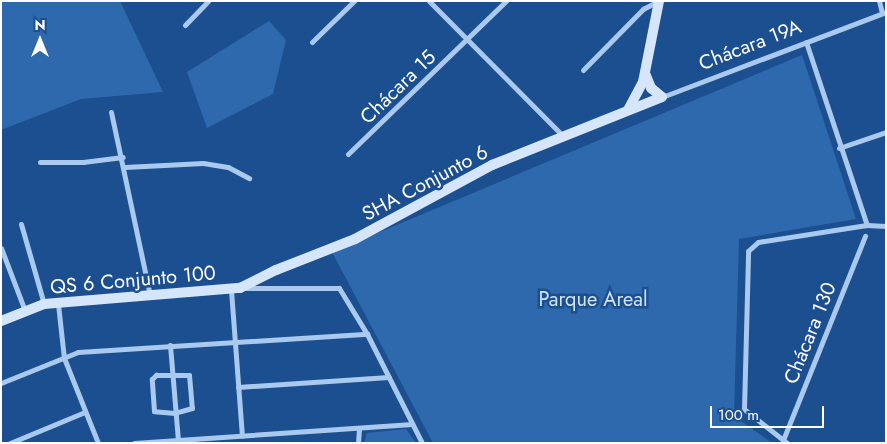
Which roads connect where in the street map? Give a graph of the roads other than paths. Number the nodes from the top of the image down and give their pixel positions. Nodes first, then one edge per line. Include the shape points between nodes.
1 (208, 1) edge
2 (354, 1) edge
3 (429, 1) edge
4 (506, 1) edge
5 (658, 1) edge
6 (879, 1) edge
7 (884, 12) edge
8 (186, 25) dead end
9 (468, 40) junction
10 (312, 42) dead end
11 (806, 42) junction
12 (583, 70) dead end
13 (645, 73) junction
14 (662, 97) junction
15 (627, 111) junction
16 (111, 112) dead end
17 (886, 132) edge
18 (564, 137) junction
19 (839, 148) junction
20 (348, 154) dead end
21 (123, 157) junction
22 (40, 162) dead end
23 (125, 167) junction
24 (248, 178) dead end
25 (21, 224) dead end
26 (867, 225) junction
27 (886, 226) edge
28 (865, 236) dead end
29 (1, 248) edge
30 (236, 289) junction
31 (150, 296) junction
32 (44, 304) junction
33 (58, 304) junction
34 (25, 311) junction
35 (1, 321) edge
36 (367, 334) junction
37 (236, 341) junction
38 (170, 345) junction
39 (64, 358) junction
40 (171, 375) junction
41 (389, 377) junction
42 (1, 384) edge
43 (238, 387) junction
44 (85, 412) junction
45 (175, 413) junction
46 (412, 424) junction
47 (359, 428) junction
48 (242, 436) junction
49 (178, 440) junction
50 (786, 441) edge
51 (10, 443) edge
52 (98, 443) edge
53 (134, 443) edge
54 (358, 443) edge
55 (422, 443) edge

1 - 8 street
2 - 10 street
3 - 9 street
4 - 9 street, Chácara 15
5 - 12 street via 643,9
5 - 13 street
6 - 7 street
7 - 11 street, Chácara 19A
9 - 18 street
9 - 20 street, Chácara 15
11 - 14 street, Chácara 19A
11 - 19 street
13 - 14 street via 651,88
13 - 15 street via 636,99
14 - 15 street, Chácara 19A
15 - 18 street, SHA Conjunto 6
16 - 21 street
17 - 19 street
18 - 30 street, SHA Conjunto 6 via 492,166 355,239
19 - 26 street
21 - 22 street via 83,162
21 - 23 street
23 - 24 street via 203,163 228,167
23 - 31 street
25 - 32 street
26 - 27 street
26 - 50 street via 758,242 748,251 744,409
28 - 50 street, Chácara 130
29 - 34 street
30 - 31 street, QS 6 Conjunto 100
30 - 36 street via 336,286
30 - 37 street
31 - 33 street, QS 6 Conjunto 100
32 - 33 street, QS 6 Conjunto 100
32 - 34 street, QS 6 Conjunto 100
33 - 39 street
34 - 35 street, QS 6 Conjunto 100
36 - 37 street
36 - 41 street
37 - 38 street
37 - 43 street
38 - 39 street via 78,352
38 - 40 street
39 - 42 street
39 - 44 street
40 - 45 street
40 - 45 street via 186,374 190,380 192,408
40 - 45 street via 152,377 153,407 157,413
41 - 43 street
41 - 46 street
43 - 48 street
44 - 51 street
44 - 52 street
45 - 49 street
46 - 47 street
46 - 55 street
47 - 48 street
47 - 54 street
48 - 49 street
49 - 53 street

